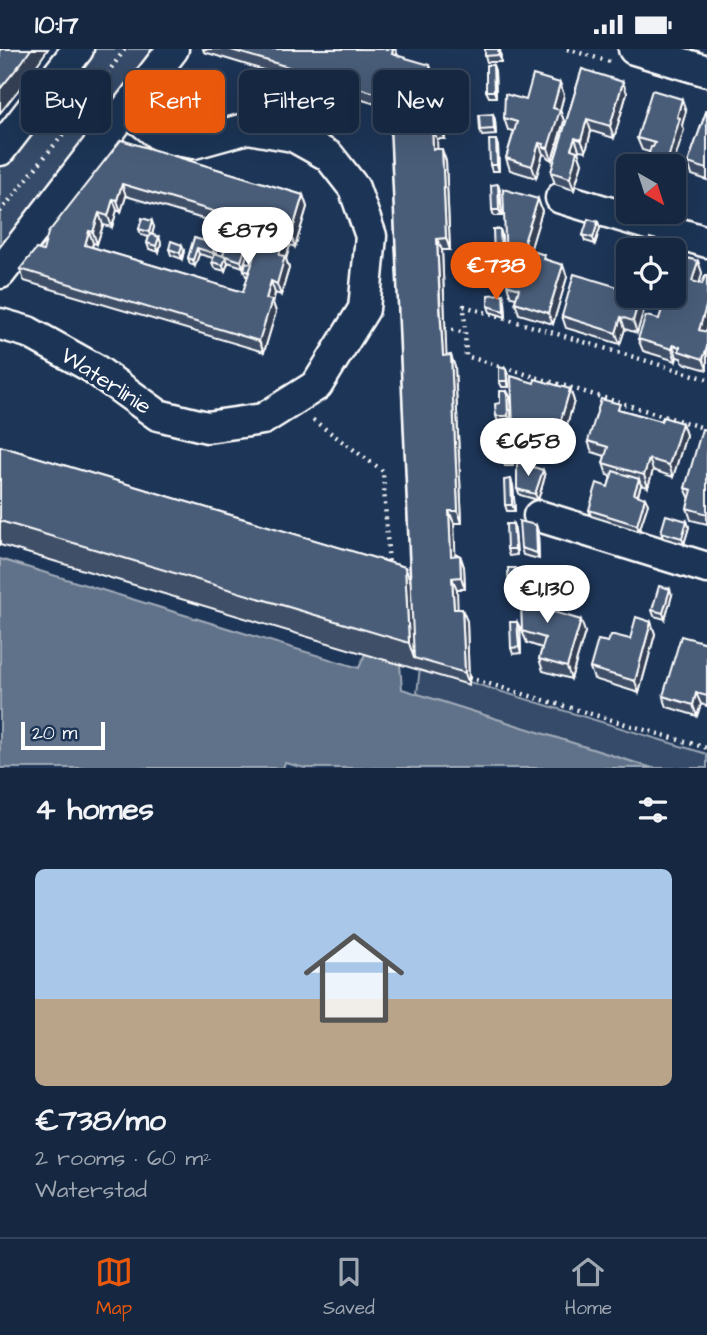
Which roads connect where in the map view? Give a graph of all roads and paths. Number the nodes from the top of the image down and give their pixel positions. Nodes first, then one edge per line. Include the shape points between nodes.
1 (78, 49) edge
2 (125, 49) edge
3 (173, 49) edge
4 (634, 49) edge
5 (62, 70) edge
6 (110, 70) edge
7 (157, 70) edge
8 (707, 71) edge
9 (125, 112) edge
10 (21, 124) edge
11 (64, 133) edge
12 (86, 133) edge
13 (157, 133) edge
14 (104, 138) junction
15 (0, 151) edge
16 (561, 198) dead end
17 (0, 212) edge
18 (707, 242) edge
19 (0, 273) edge
20 (0, 324) edge
21 (445, 328) dead end
22 (465, 333) junction
23 (707, 379) edge
24 (290, 403) junction
25 (707, 429) edge
26 (539, 516) dead end
27 (707, 568) edge
28 (390, 573) edge
29 (469, 678) dead end
30 (707, 748) edge

1 - 5 street
2 - 6 path
3 - 7 street
4 - 8 street
9 - 14 street
10 - 15 street
11 - 17 path
12 - 14 path
13 - 24 street, Waterlinie via 194,143 248,128 293,136 330,156 354,188 371,236 364,309 317,385
14 - 19 street
16 - 18 street
20 - 24 street, Waterlinie via 28,332 93,369 158,415 207,428 264,419
21 - 22 path
22 - 23 path via 464,306
22 - 25 path via 466,356
24 - 28 path via 383,471
26 - 27 street
29 - 30 path

